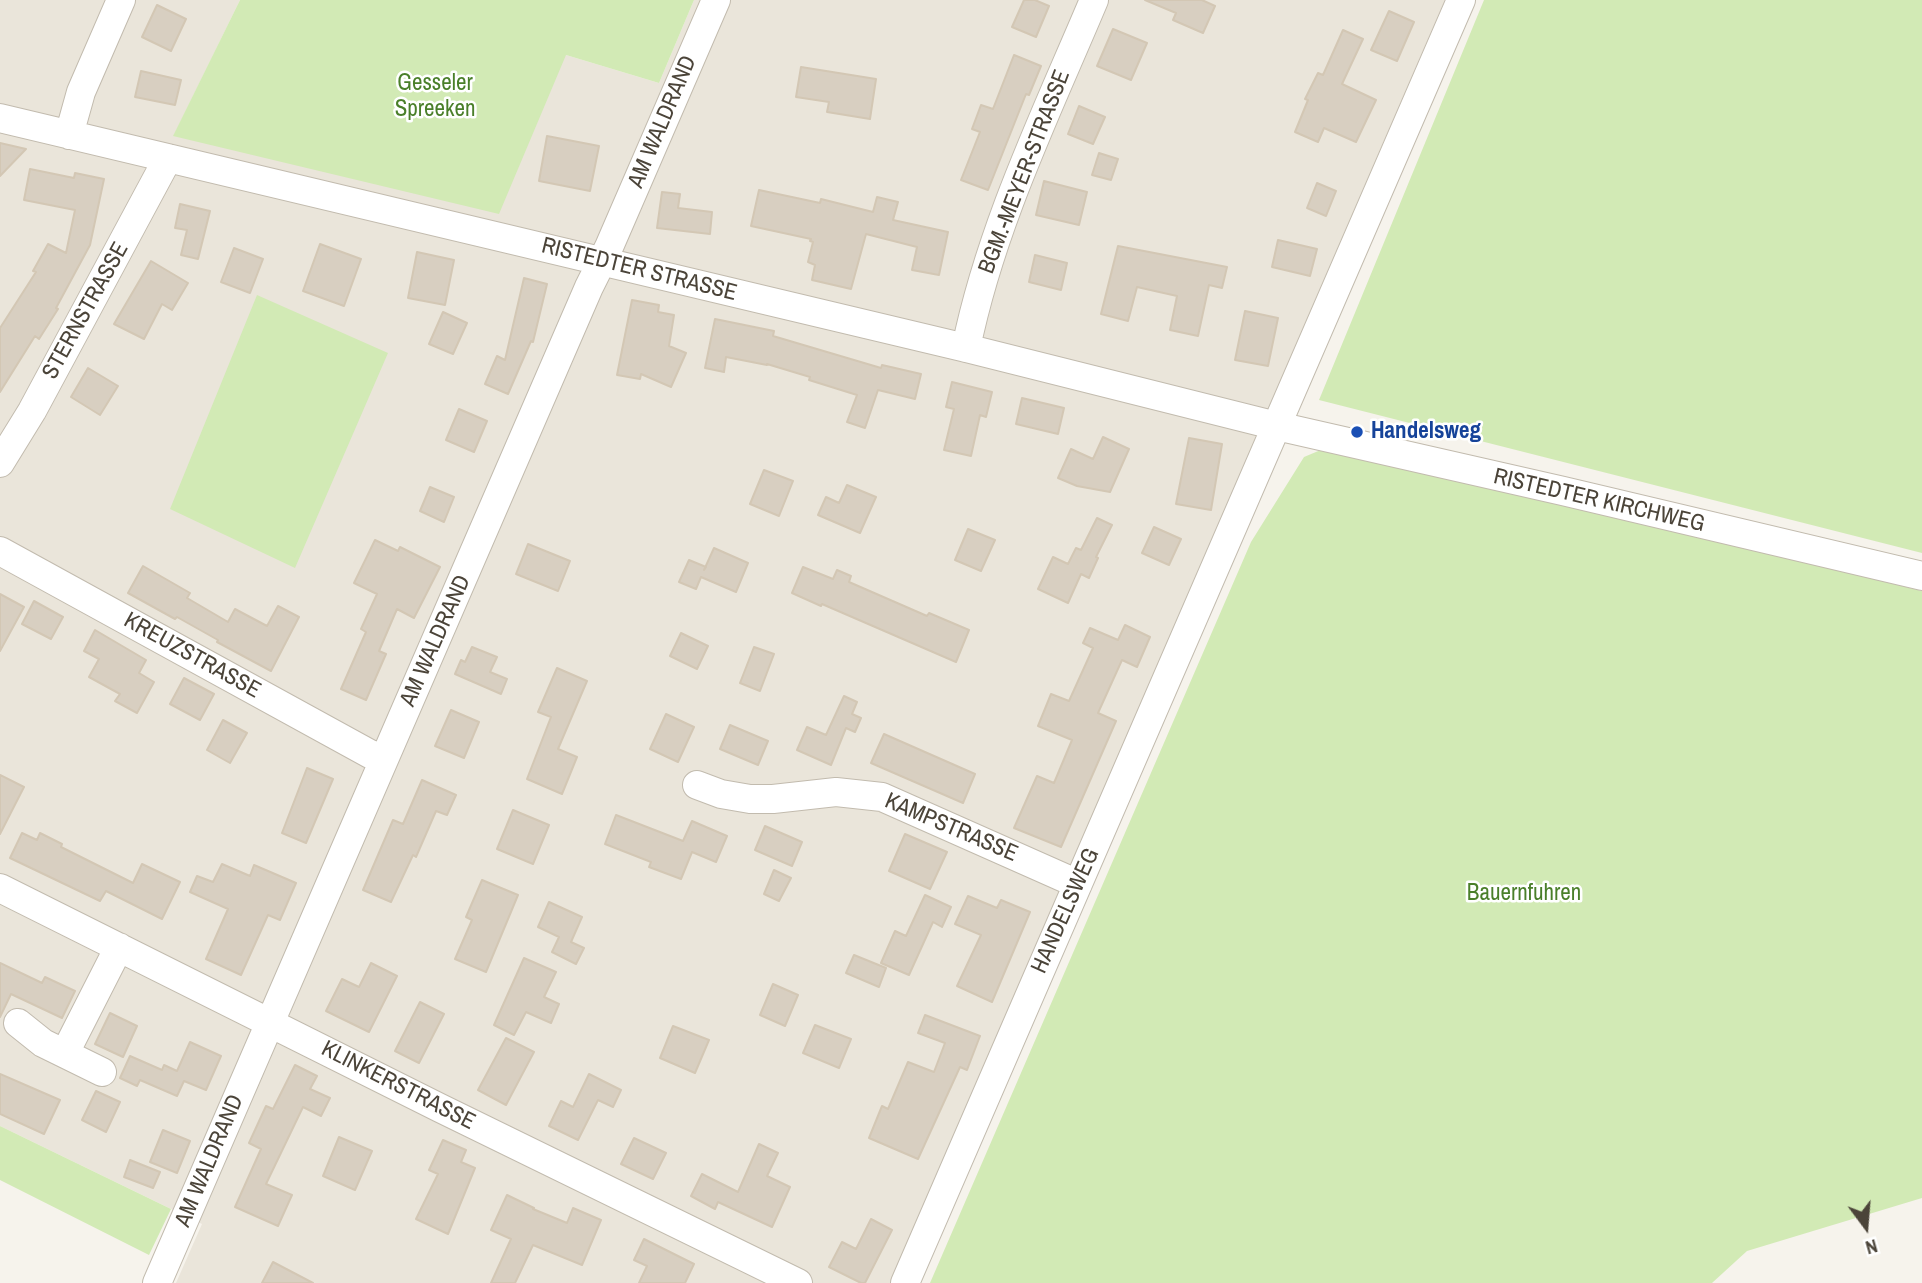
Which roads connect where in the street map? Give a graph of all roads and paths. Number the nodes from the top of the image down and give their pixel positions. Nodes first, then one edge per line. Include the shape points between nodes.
1 (121, 0) edge
2 (716, 0) edge
3 (1094, 0) edge
4 (1461, 0) edge
5 (0, 118) edge
6 (69, 135) junction
7 (167, 158) junction
8 (602, 260) junction
9 (966, 348) junction
10 (1277, 426) junction
11 (0, 463) edge
12 (0, 551) edge
13 (1922, 576) edge
14 (384, 759) junction
15 (697, 785) dead end
16 (1078, 884) junction
17 (0, 888) edge
18 (119, 947) junction
19 (270, 1022) junction
20 (18, 1023) dead end
21 (65, 1053) junction
22 (103, 1072) dead end
23 (157, 1283) edge
24 (798, 1283) edge
25 (905, 1283) edge

1 - 6 street via 81,92
2 - 8 street, AM WALDRAND
3 - 9 street, BGM.-MEYER-STRASSE via 988,260
4 - 10 street, HANDELSWEG
5 - 6 street, RISTEDTER STRASSE
6 - 7 street, RISTEDTER STRASSE
7 - 8 street, RISTEDTER STRASSE
7 - 11 street, STERNSTRASSE
8 - 9 street, RISTEDTER STRASSE
8 - 14 street, AM WALDRAND
9 - 10 street, RISTEDTER STRASSE
10 - 13 street, RISTEDTER KIRCHWEG
10 - 16 street, HANDELSWEG
12 - 14 street, KREUZSTRASSE
14 - 19 street, AM WALDRAND
15 - 16 street, KAMPSTRASSE via 750,799 836,792 882,797
16 - 25 street, HANDELSWEG
17 - 18 street, KLINKERSTRASSE
18 - 19 street, KLINKERSTRASSE
18 - 21 street
19 - 23 street, AM WALDRAND
19 - 24 street, KLINKERSTRASSE
20 - 21 street
21 - 22 street

